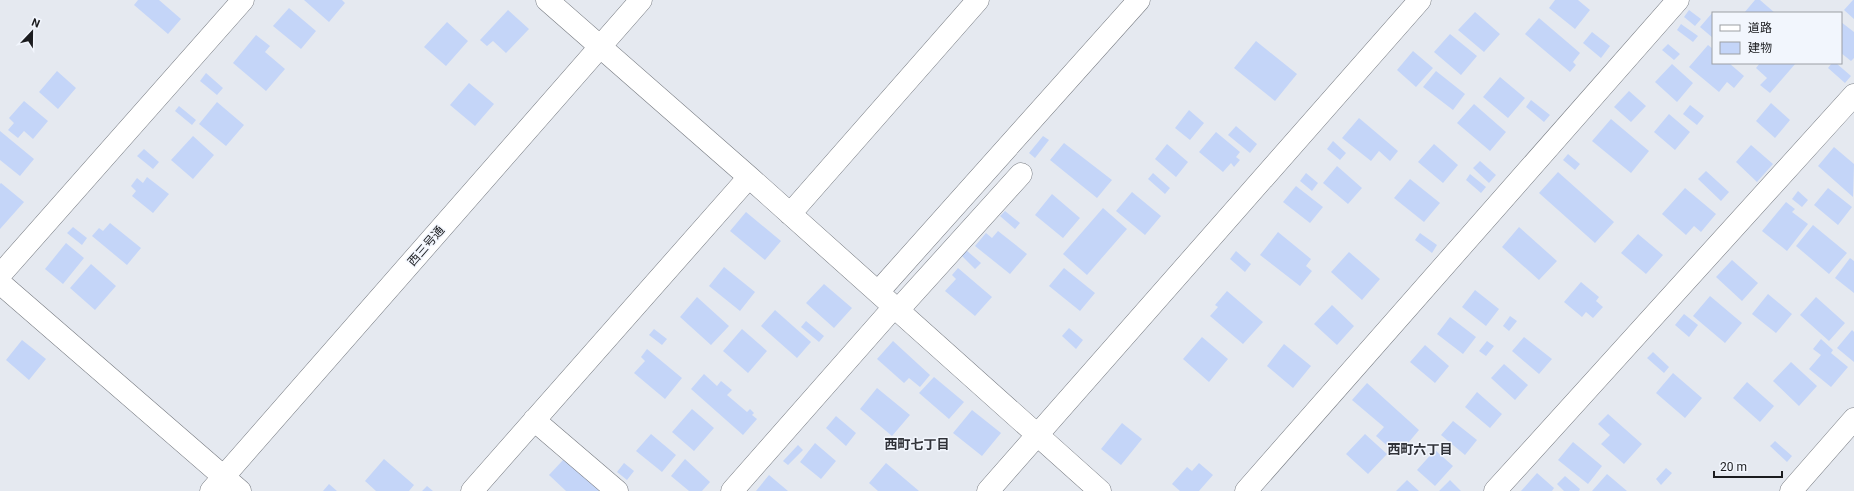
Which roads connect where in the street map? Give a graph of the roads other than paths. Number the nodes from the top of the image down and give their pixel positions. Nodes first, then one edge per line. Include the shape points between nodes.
1 (243, 0) edge
2 (547, 0) edge
3 (641, 0) edge
4 (978, 0) edge
5 (1138, 0) edge
6 (1420, 0) edge
7 (1678, 0) edge
8 (600, 46) junction
9 (1854, 95) edge
10 (1021, 174) dead end
11 (749, 177) junction
12 (790, 214) junction
13 (0, 275) edge
14 (0, 283) edge
15 (878, 292) junction
16 (896, 309) junction
17 (1854, 419) edge
18 (534, 420) junction
19 (1037, 435) junction
20 (225, 486) edge
21 (472, 491) edge
22 (617, 491) edge
23 (732, 491) edge
24 (988, 491) edge
25 (1100, 491) edge
26 (1246, 491) edge
27 (1495, 491) edge
28 (1791, 491) edge

1 - 13 street
2 - 8 street
3 - 8 street, 西三号通
4 - 12 street
5 - 15 street
6 - 19 street
7 - 26 street
8 - 11 street
8 - 20 street, 西三号通
9 - 27 street
10 - 16 street
11 - 12 street
11 - 18 street
12 - 15 street
14 - 20 street
15 - 16 street
16 - 19 street
16 - 23 street
17 - 28 street
18 - 21 street
18 - 22 street
19 - 24 street
19 - 25 street

